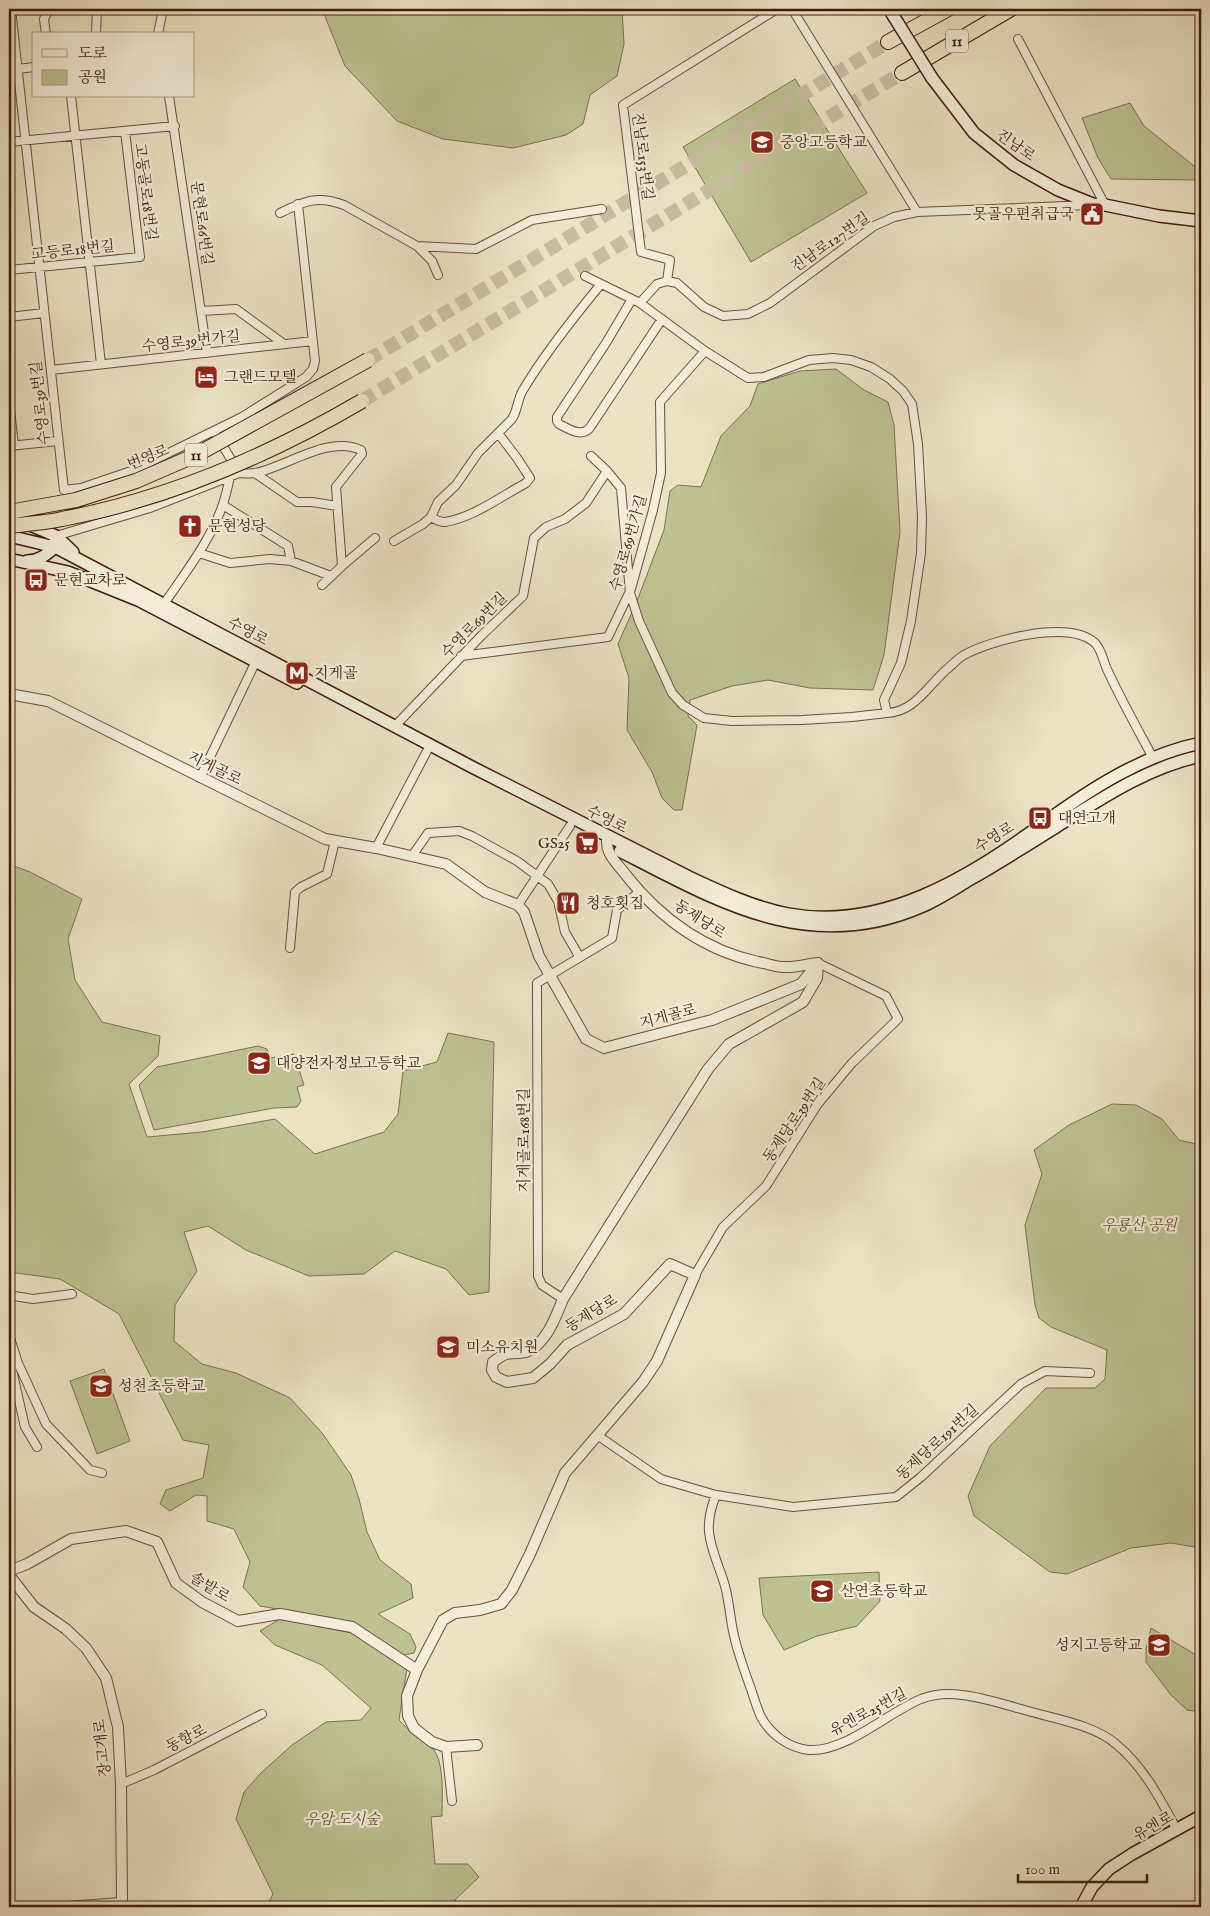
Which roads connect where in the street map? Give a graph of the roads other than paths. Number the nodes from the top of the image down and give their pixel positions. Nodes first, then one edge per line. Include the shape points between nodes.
1 (11, 9) edge
2 (49, 9) edge
3 (97, 9) edge
4 (163, 9) edge
5 (777, 9) edge
6 (792, 9) edge
7 (948, 9) edge
8 (1011, 9) edge
9 (892, 10) edge
10 (46, 32) edge
11 (96, 32) edge
12 (158, 32) edge
13 (1018, 39) dead end
14 (888, 42) tunnel mouth
15 (32, 67) edge
16 (18, 68) junction
17 (902, 74) tunnel mouth
18 (71, 98) edge
19 (169, 98) edge
20 (174, 126) junction
21 (125, 131) junction
22 (75, 135) junction
23 (26, 140) junction
24 (9, 142) edge
25 (298, 204) junction
26 (1093, 204) junction
27 (1105, 205) junction
28 (602, 209) dead end
29 (280, 212) dead end
30 (917, 212) junction
31 (1201, 221) edge
32 (417, 246) junction
33 (140, 257) joint
34 (90, 262) junction
35 (39, 267) junction
36 (9, 270) edge
37 (438, 275) dead end
38 (585, 276) dead end
39 (666, 281) junction
40 (601, 284) junction
41 (632, 298) junction
42 (640, 303) junction
43 (201, 311) junction
44 (44, 313) junction
45 (9, 317) edge
46 (662, 319) junction
47 (312, 341) junction
48 (284, 344) junction
49 (705, 351) junction
50 (207, 353) junction
51 (368, 360) tunnel mouth
52 (101, 364) junction
53 (51, 370) junction
54 (9, 400) edge
55 (362, 401) tunnel mouth
56 (214, 431) junction
57 (498, 433) junction
58 (58, 441) junction
59 (11, 446) edge
60 (592, 456) dead end
61 (608, 471) junction
62 (239, 473) junction
63 (255, 473) junction
64 (230, 477) junction
65 (76, 500) junction
66 (223, 505) junction
67 (337, 506) junction
68 (9, 507) edge
69 (9, 514) edge
70 (431, 517) junction
71 (61, 519) junction
72 (9, 526) edge
73 (9, 535) edge
74 (375, 538) dead end
75 (55, 541) junction
76 (394, 541) dead end
77 (199, 553) junction
78 (290, 561) junction
79 (11, 562) edge
80 (342, 566) junction
81 (331, 576) junction
82 (322, 585) dead end
83 (630, 593) junction
84 (164, 604) junction
85 (461, 656) junction
86 (256, 661) junction
87 (9, 694) edge
88 (886, 713) junction
89 (395, 726) junction
90 (1201, 743) edge
91 (427, 751) junction
92 (1201, 756) edge
93 (1153, 758) junction
94 (200, 778) junction
95 (570, 826) junction
96 (607, 840) junction
97 (335, 841) junction
98 (376, 848) junction
99 (412, 856) junction
100 (538, 876) junction
101 (639, 892) junction
102 (518, 905) junction
103 (290, 948) dead end
104 (579, 956) junction
105 (818, 963) junction
106 (550, 975) junction
107 (695, 1275) junction
108 (72, 1294) dead end
109 (9, 1298) edge
110 (563, 1299) junction
111 (9, 1335) edge
112 (14, 1350) junction
113 (9, 1357) edge
114 (1090, 1373) dead end
115 (597, 1436) junction
116 (37, 1447) dead end
117 (102, 1473) dead end
118 (716, 1495) junction
119 (9, 1573) edge
120 (417, 1670) junction
121 (262, 1714) dead end
122 (476, 1745) dead end
123 (446, 1747) junction
124 (121, 1784) junction
125 (452, 1801) dead end
126 (1201, 1816) edge
127 (1177, 1830) junction
128 (66, 1907) edge
129 (1081, 1907) edge

1 - 16 street, 수영로39번길
2 - 10 street via 44,19
3 - 11 street
4 - 12 street
5 - 39 street, 진남로153번길 via 623,105 641,252 670,260
6 - 30 street
7 - 14 highway, 11
8 - 17 highway, 11
9 - 26 main road, 진남로, bridge via 932,78 974,133 1014,165 1058,190
13 - 27 street
15 - 16 street
16 - 23 street, 수영로39번길
18 - 22 street
19 - 20 street, 문현로66번길
20 - 21 street
20 - 43 street, 문현로66번길
21 - 22 street
21 - 33 street, 고동골로18번길
22 - 23 street
22 - 34 street
23 - 24 street
23 - 35 street, 수영로39번길
25 - 29 street
25 - 32 street via 332,200
25 - 47 street
26 - 27 main road, 진남로
26 - 30 street, 진남로127번길
27 - 31 main road, 진남로
28 - 32 street via 532,220 476,249
30 - 39 street, 진남로127번길 via 874,226 770,304 748,314 723,316 704,307 677,283
32 - 37 street via 432,261
33 - 34 street, 고등로18번길
34 - 35 street, 고등로18번길
34 - 52 street
35 - 36 street, 고등로18번길
35 - 44 street, 수영로39번길
38 - 40 street
39 - 42 street via 657,284
40 - 41 street
40 - 57 street via 540,363 518,399 516,414
41 - 42 street
41 - 46 street via 557,418 559,424 580,433 590,429
42 - 46 street
43 - 48 street, 수영로39번가길 via 236,309
43 - 50 street, 문현로66번길
44 - 45 street
44 - 53 street, 수영로39번길
46 - 49 street
47 - 48 street, 수영로39번가길
47 - 56 street via 313,369 306,377
48 - 50 street, 수영로39번가길
49 - 83 street, 수영로69번가길 via 660,402 661,473
49 - 88 street via 748,378 764,377 808,360 851,360 890,379 912,404 918,444 921,553 911,621 901,663 884,700
50 - 52 street, 수영로39번가길
51 - 65 highway, 번영로 / 11, bridge via 196,455 136,481
52 - 53 street, 수영로39번가길
53 - 58 street, 수영로39번길
54 - 59 street
55 - 71 highway, 11, bridge via 277,448 218,472 126,504
56 - 58 street, 수영로39번길 via 134,470 81,488 64,490
56 - 62 street
57 - 70 street via 438,502
57 - 70 street via 530,478 475,512 444,522
58 - 59 street
60 - 61 street
61 - 83 street via 621,488
61 - 85 street, 수영로69번길 via 586,503 534,538 523,596
62 - 63 street
62 - 64 street
63 - 67 street via 297,502
63 - 67 street via 320,449 354,447 362,454 336,487
64 - 66 street
64 - 75 street
65 - 68 highway, bridge
65 - 69 highway, 번영로 / 11, bridge
66 - 77 street
66 - 78 street via 288,546
67 - 80 street
69 - 75 main road
70 - 76 street
71 - 72 highway, 11, bridge
71 - 73 highway, bridge
73 - 75 main road
74 - 80 street
75 - 79 main road via 45,556 36,561
75 - 84 main road, 수영로 via 82,561
77 - 78 street via 230,563 270,559
77 - 84 street
78 - 81 street
79 - 86 main road, 수영로 via 78,576 140,601
80 - 81 street
81 - 82 street
83 - 85 street, 수영로69번가길 via 608,637
83 - 88 street via 639,621 672,693 683,705 704,718 802,720
84 - 89 main road, 수영로
85 - 89 street, 수영로69번길
86 - 91 main road, 수영로
86 - 94 street, 수영로
87 - 94 street, 지게골로 via 48,701
88 - 93 street via 904,710 963,656 989,644 1019,636 1068,633 1083,636 1100,650
89 - 96 main road, 수영로
90 - 93 main road, 수영로
91 - 95 main road, 수영로
91 - 98 street
92 - 96 main road, 수영로 via 1158,769 1112,793 924,906 862,923 828,926 765,917 703,893
93 - 96 main road, 수영로 via 1087,792 1024,836 936,889 912,901 869,914 823,917 772,910 725,894
94 - 97 street, 지게골로
95 - 96 main road, 수영로
95 - 100 street, 수영로
96 - 101 street, 동제당로 via 608,852
97 - 98 street, 지게골로
97 - 103 street via 327,874 294,892
98 - 99 street, 지게골로
99 - 100 street via 428,833 459,831 517,861
99 - 102 street, 지게골로 via 446,864 485,892
100 - 102 street
100 - 104 street via 548,884 558,901 565,932
101 - 104 street via 617,910 612,938
101 - 105 street, 동제당로 via 674,923 710,946 740,958 784,968
102 - 106 street, 지게골로 via 524,912 539,956
104 - 106 street
105 - 106 street, 지게골로 via 800,984 712,1020 604,1048 586,1039
105 - 107 street, 동제당로39번길 via 886,996 898,1019 852,1063 817,1105 766,1186 722,1227
105 - 110 street, 동제당로 via 817,978 803,1002 729,1044 708,1069
106 - 110 street, 지게골로168번길 via 537,983 538,1276 542,1285
107 - 110 street, 동제당로 via 670,1264 624,1314 567,1345 533,1378 507,1382 496,1377 492,1370 493,1362 505,1353 526,1352 538,1344 551,1326
107 - 115 street via 657,1361
108 - 109 street via 33,1299
111 - 112 street
112 - 113 street
112 - 117 street via 46,1424 90,1470
113 - 116 street via 26,1427
114 - 118 street, 동제당로191번길 via 1045,1371 1021,1384 896,1497 793,1507
115 - 118 street, 동제당로191번길 via 661,1480
115 - 120 street via 565,1474 512,1590 501,1604 455,1613 443,1620
118 - 127 street, 유엔로25번길 via 710,1509 709,1532 725,1586 738,1652 761,1717 782,1740 795,1748 826,1749 924,1698 944,1694 980,1698 1104,1734 1131,1758 1156,1790
119 - 120 street, 솔밭로 via 71,1539 126,1532 157,1542 176,1584 238,1621 280,1614 352,1627
119 - 124 street, 장고개로 via 34,1606 86,1648 106,1678 118,1727
120 - 123 street via 407,1696 408,1716 414,1728 432,1742
121 - 124 street, 동항로
122 - 123 street
123 - 125 street
124 - 128 street, 장고개로 via 122,1903
126 - 127 main road, 유엔로
127 - 129 main road, 유엔로 via 1108,1870 1092,1887

